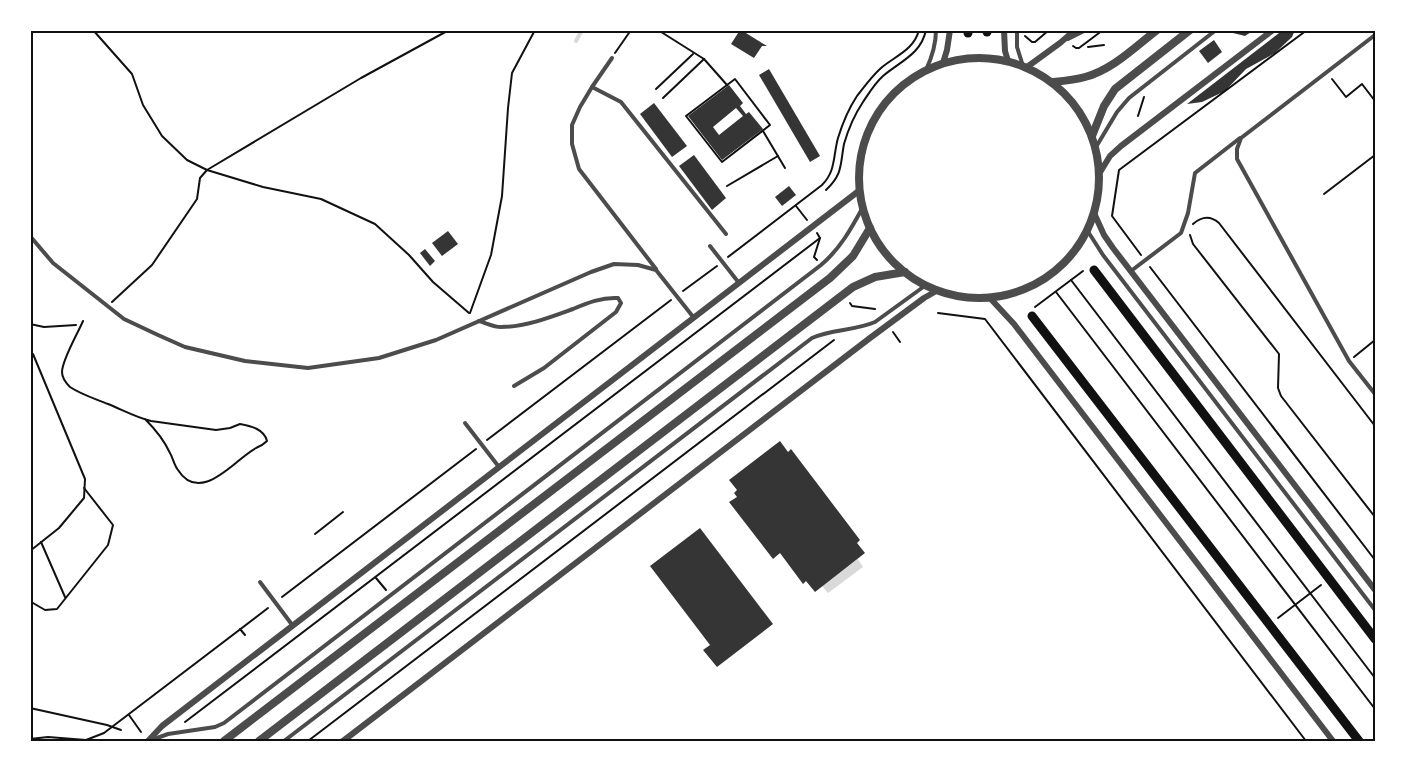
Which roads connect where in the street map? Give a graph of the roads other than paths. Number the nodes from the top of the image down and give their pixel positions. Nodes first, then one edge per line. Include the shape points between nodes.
1 (936, 30) edge
2 (950, 30) edge
3 (1004, 30) edge
4 (1017, 30) edge
5 (1075, 30) edge
6 (1086, 30) edge
7 (1157, 30) edge
8 (1190, 30) edge
9 (1216, 30) edge
10 (1273, 30) edge
11 (1375, 35) edge
12 (1060, 43) junction
13 (612, 58) road end
14 (1008, 61) junction
15 (943, 63) junction
16 (1025, 66) junction
17 (926, 70) junction
18 (1052, 82) junction
19 (592, 87) junction
20 (1092, 136) junction
21 (1241, 138) junction
22 (1096, 147) junction
23 (1099, 174) junction
24 (860, 190) junction
25 (863, 207) junction
26 (1094, 213) junction
27 (870, 228) junction
28 (1087, 230) junction
29 (726, 234) dead end
30 (30, 236) edge
31 (710, 246) dead end
32 (656, 270) junction
33 (1089, 270) road end
34 (905, 272) junction
35 (1131, 272) junction
36 (739, 284) junction
37 (926, 285) junction
38 (938, 290) junction
39 (988, 297) junction
40 (1031, 313) road end
41 (694, 318) junction
42 (478, 321) junction
43 (514, 386) dead end
44 (1375, 394) edge
45 (465, 423) dead end
46 (500, 468) junction
47 (260, 582) dead end
48 (1375, 590) edge
49 (1375, 610) edge
50 (293, 626) junction
51 (1375, 639) edge
52 (148, 741) edge
53 (224, 741) edge
54 (259, 741) edge
55 (284, 741) edge
56 (343, 741) edge
57 (1333, 741) edge
58 (1359, 741) edge

1 - 17 lane
2 - 15 street
3 - 14 street
4 - 16 lane via 1017,47
5 - 12 street
6 - 12 lane
7 - 18 street via 1100,71
8 - 20 street via 1115,89
9 - 22 lane via 1138,89 1117,112
10 - 23 street via 1121,146
11 - 21 lane
12 - 16 street
13 - 19 lane
14 - 15 street via 975,58
14 - 16 street
15 - 17 street
16 - 18 street
17 - 24 street via 892,95 872,125 862,154
18 - 20 street via 1072,101
19 - 29 lane via 621,102
19 - 32 lane via 572,125 579,169
20 - 22 street
21 - 35 lane via 1195,173 1181,233
21 - 44 lane via 1237,159 1349,360
22 - 23 street
23 - 26 street
24 - 25 street
24 - 36 street
25 - 27 street
25 - 52 lane via 842,244 820,266 224,723
26 - 28 street
26 - 35 street via 1108,242
27 - 34 street via 885,252
27 - 53 street via 852,256 830,278
28 - 39 street via 1052,273 1016,292
28 - 49 lane
30 - 42 lane via 53,263 124,319 185,346 245,361 309,368 379,358 436,340
31 - 36 lane
32 - 41 lane
32 - 42 lane via 614,264
33 - 51 main road
34 - 37 street
34 - 54 street via 875,277 853,287
35 - 48 street
36 - 41 street
37 - 38 street
37 - 55 lane via 875,322 812,338
38 - 39 street
38 - 56 street via 878,331
39 - 57 street via 1014,324
40 - 58 main road
41 - 46 street
42 - 43 lane via 499,328 528,324 609,297 618,298 621,303 616,312 544,368
45 - 46 lane
46 - 50 street
47 - 50 lane
50 - 52 street via 162,726

